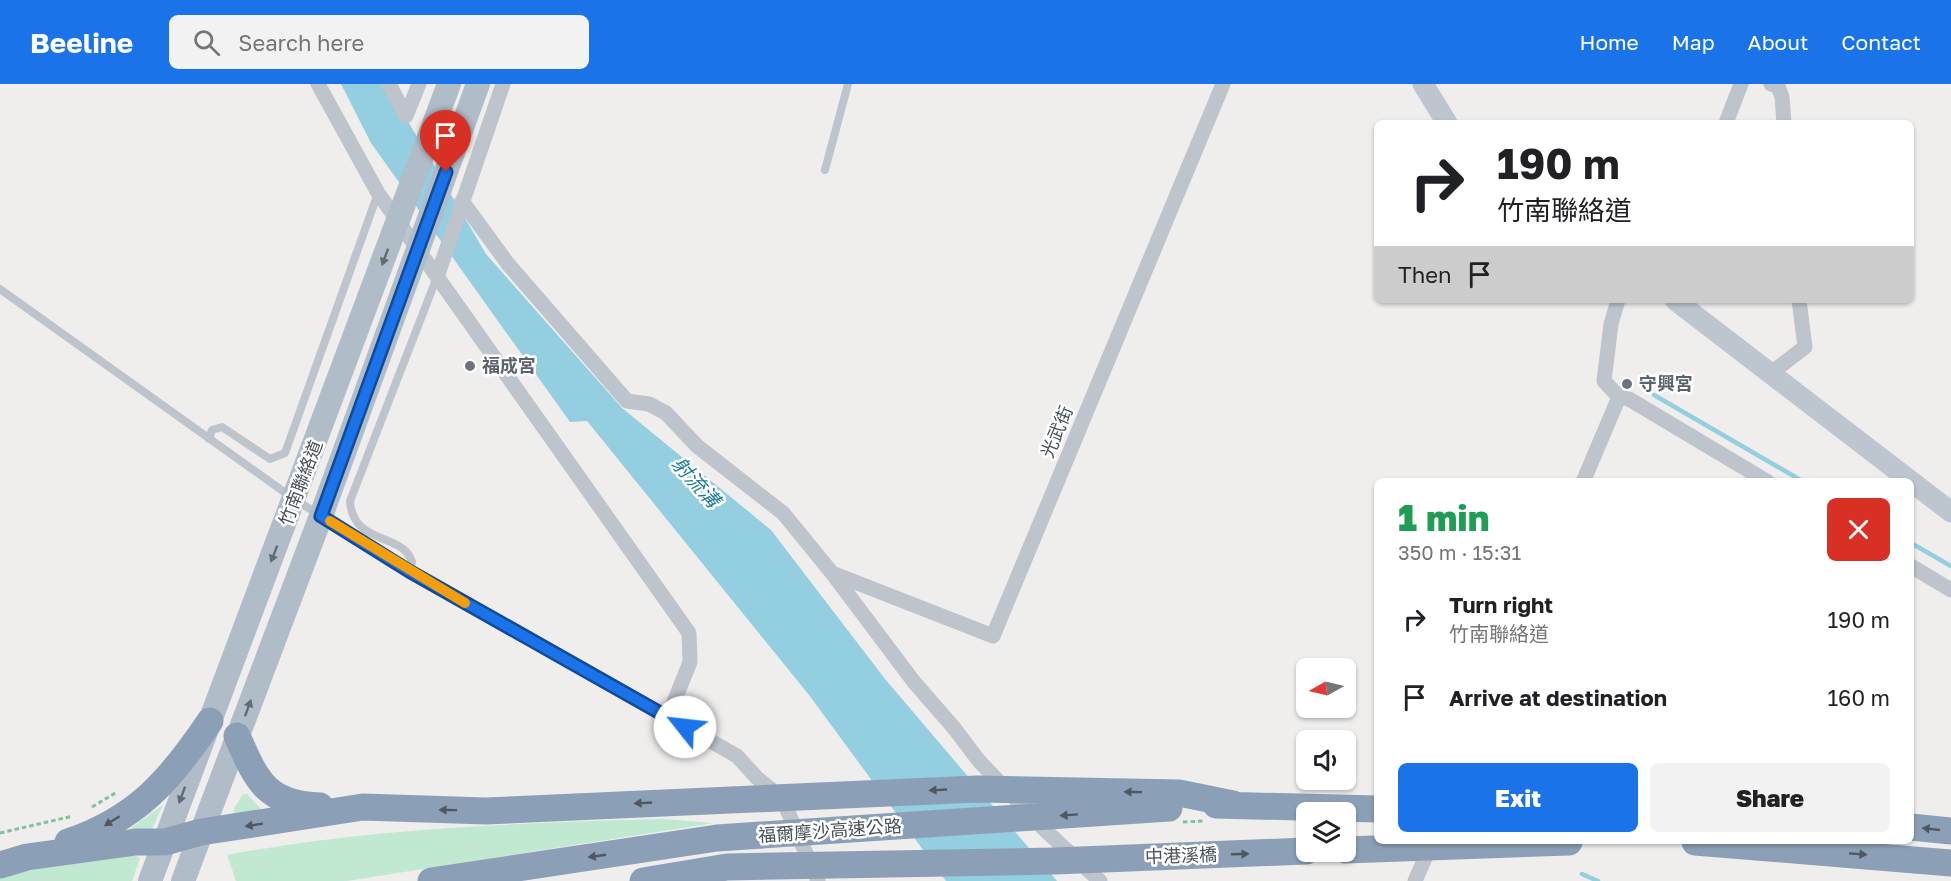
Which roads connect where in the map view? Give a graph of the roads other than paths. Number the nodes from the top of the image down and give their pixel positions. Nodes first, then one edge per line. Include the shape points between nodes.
1 (318, 84) edge
2 (388, 84) edge
3 (419, 84) edge
4 (449, 84) edge
5 (478, 84) edge
6 (503, 84) edge
7 (848, 84) edge
8 (1223, 84) edge
9 (1423, 84) edge
10 (1741, 84) edge
11 (1771, 84) edge
12 (1445, 120) edge
13 (1727, 120) edge
14 (1784, 120) edge
15 (825, 170) dead end
16 (378, 193) junction
17 (462, 201) junction
18 (437, 277) junction
19 (0, 289) edge
20 (1617, 303) edge
21 (1679, 303) edge
22 (1799, 303) edge
23 (1770, 374) junction
24 (1619, 397) junction
25 (209, 439) junction
26 (1585, 478) edge
27 (1761, 478) edge
28 (1906, 478) edge
29 (1914, 484) edge
30 (297, 493) junction
31 (324, 508) junction
32 (1951, 512) edge
33 (1914, 568) edge
34 (409, 571) junction
35 (832, 573) junction
36 (1951, 590) edge
37 (668, 717) junction
38 (210, 721) junction
39 (237, 736) junction
40 (1233, 804) junction
41 (363, 807) junction
42 (1374, 809) edge
43 (1914, 827) edge
44 (1951, 831) edge
45 (201, 832) junction
46 (165, 842) junction
47 (1431, 844) edge
48 (1513, 844) edge
49 (1719, 844) edge
50 (1356, 850) edge
51 (1296, 851) edge
52 (27, 857) junction
53 (1055, 861) junction
54 (1951, 863) edge
55 (0, 865) edge
56 (150, 881) edge
57 (183, 881) edge
58 (430, 881) edge
59 (644, 881) edge
60 (818, 881) edge
61 (844, 881) edge
62 (1100, 881) edge
63 (1415, 881) edge

1 - 16 street
2 - 3 street via 406,116
4 -> 30 main road, 竹南聯絡道
5 - 31 main road, 竹南聯絡道
6 - 17 street
7 - 15 lane
8 - 35 street, 光武街 via 993,636
9 - 12 street
10 - 13 street
11 - 14 street via 1778,86 1782,97
16 - 18 street
16 - 25 lane via 285,453 270,459 222,427 212,430
17 - 18 street
17 - 35 street via 508,264 627,401 649,404 666,413 697,446 783,513
18 - 34 lane via 350,501 356,524 406,552 412,562
18 - 37 street via 688,633 690,662
19 - 25 lane
20 - 24 street via 1605,381
21 - 23 street
22 - 23 street via 1805,347
23 - 28 street
24 - 26 street
24 - 27 street via 1629,399
25 - 30 lane
29 - 32 street
30 - 31 lane
30 -> 38 main road, 竹南聯絡道
31 - 34 lane
39 -> 31 main road, 竹南聯絡道
33 - 36 street
34 - 37 lane
35 - 62 street via 979,761
37 - 60 street via 737,756 782,798
38 -> 46 main road, 竹南聯絡道
38 -> 52 highway via 180,765 151,796 105,826
39 - 41 highway via 263,787 278,798 301,805
39 - 45 main road, 竹南聯絡道
40 -> 41 highway via 1179,793 977,789 486,811
40 - 42 highway
40 -> 58 highway, 福爾摩沙高速公路 via 717,838
41 -> 45 highway
44 -> 43 highway
45 - 46 highway
45 - 57 main road, 竹南聯絡道
46 - 52 highway via 136,842
46 - 56 main road, 竹南聯絡道
47 - 63 street
48 - 50 highway
49 -> 54 highway
53 -> 51 highway, 中港溪橋
52 - 55 highway
53 - 59 highway, 福爾摩沙高速公路 via 727,867
53 - 61 highway

